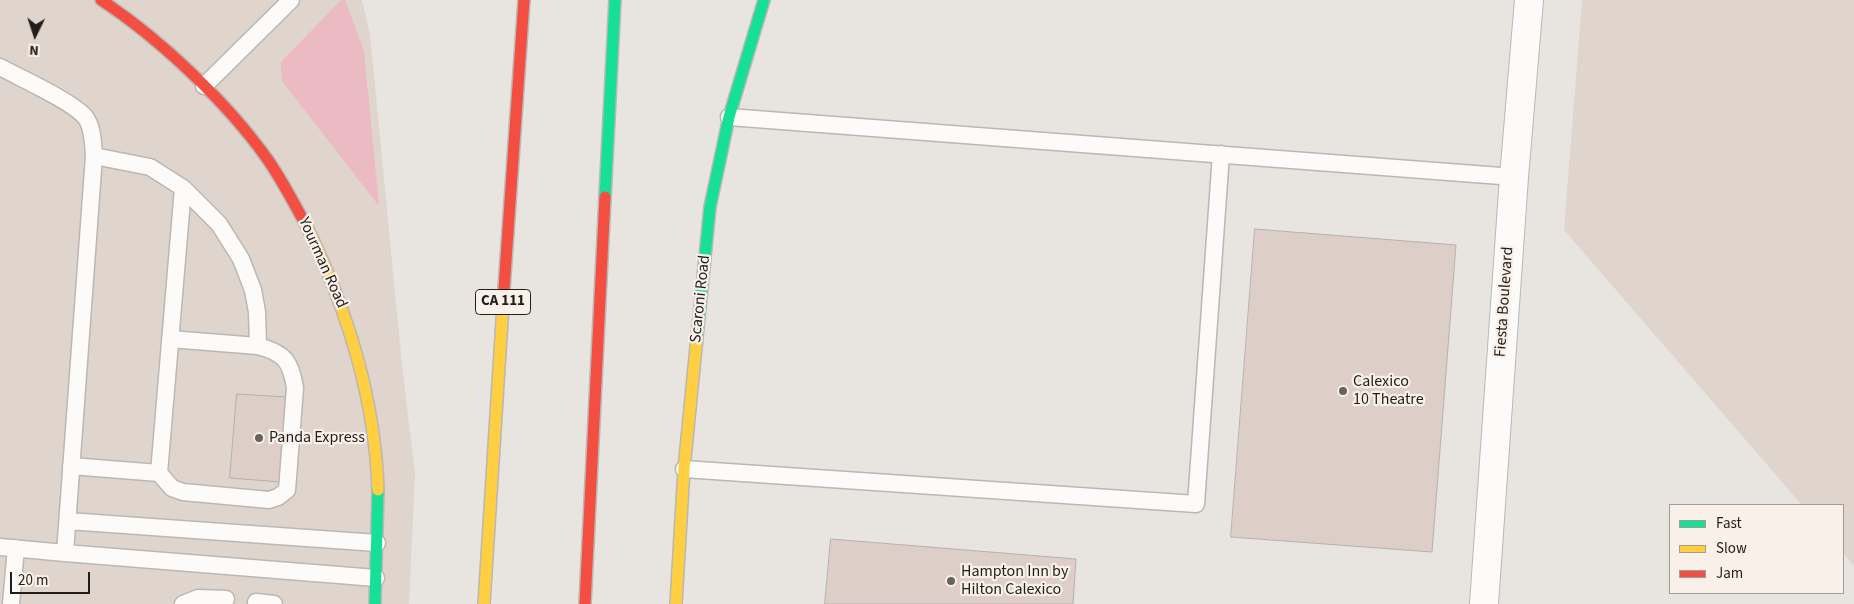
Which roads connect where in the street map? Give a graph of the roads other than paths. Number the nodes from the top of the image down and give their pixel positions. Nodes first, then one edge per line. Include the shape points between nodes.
1 (101, 0) edge
2 (290, 0) edge
3 (524, 0) edge
4 (615, 0) edge
5 (764, 0) edge
6 (1528, 0) edge
7 (0, 67) edge
8 (204, 86) junction
9 (729, 117) junction
10 (1221, 154) junction
11 (94, 156) junction
12 (1514, 177) junction
13 (183, 188) junction
14 (170, 339) junction
15 (258, 346) junction
16 (71, 466) junction
17 (684, 469) junction
18 (159, 473) junction
19 (68, 521) junction
20 (377, 543) junction
21 (8, 548) edge
22 (65, 553) junction
23 (376, 578) junction
24 (226, 599) dead end
25 (256, 602) dead end
26 (11, 604) edge
27 (182, 604) edge
28 (274, 604) edge
29 (375, 604) edge
30 (484, 604) edge
31 (585, 604) edge
32 (676, 604) edge
33 (1484, 604) edge

1 - 8 main road, Yourman Road via 164,48
2 - 8 lane
3 - 30 main road, CA 111
4 - 31 main road
5 - 9 main road, Scaroni Road
6 - 12 street, Fiesta Boulevard
7 - 11 lane via 73,106 87,119
8 - 20 main road, Yourman Road via 267,159 300,213 342,304 356,348 374,442 378,486
9 - 10 lane
9 - 17 main road, Scaroni Road via 710,207
10 - 12 lane
10 - 17 lane via 1196,504
11 - 13 lane via 150,167
11 - 16 lane
12 - 33 street, Fiesta Boulevard
13 - 14 lane
13 - 15 lane via 219,224 242,259 253,290
14 - 15 lane
14 - 18 lane
15 - 18 lane via 286,358 293,372 295,388 287,490 269,500 183,492 172,488
16 - 18 lane
16 - 19 lane
17 - 32 main road, Scaroni Road
19 - 20 lane
19 - 22 lane
20 - 23 main road, Yourman Road
21 - 22 lane
21 - 26 lane
22 - 23 lane
23 - 29 main road, Yourman Road
24 - 27 lane via 198,598
25 - 28 lane

